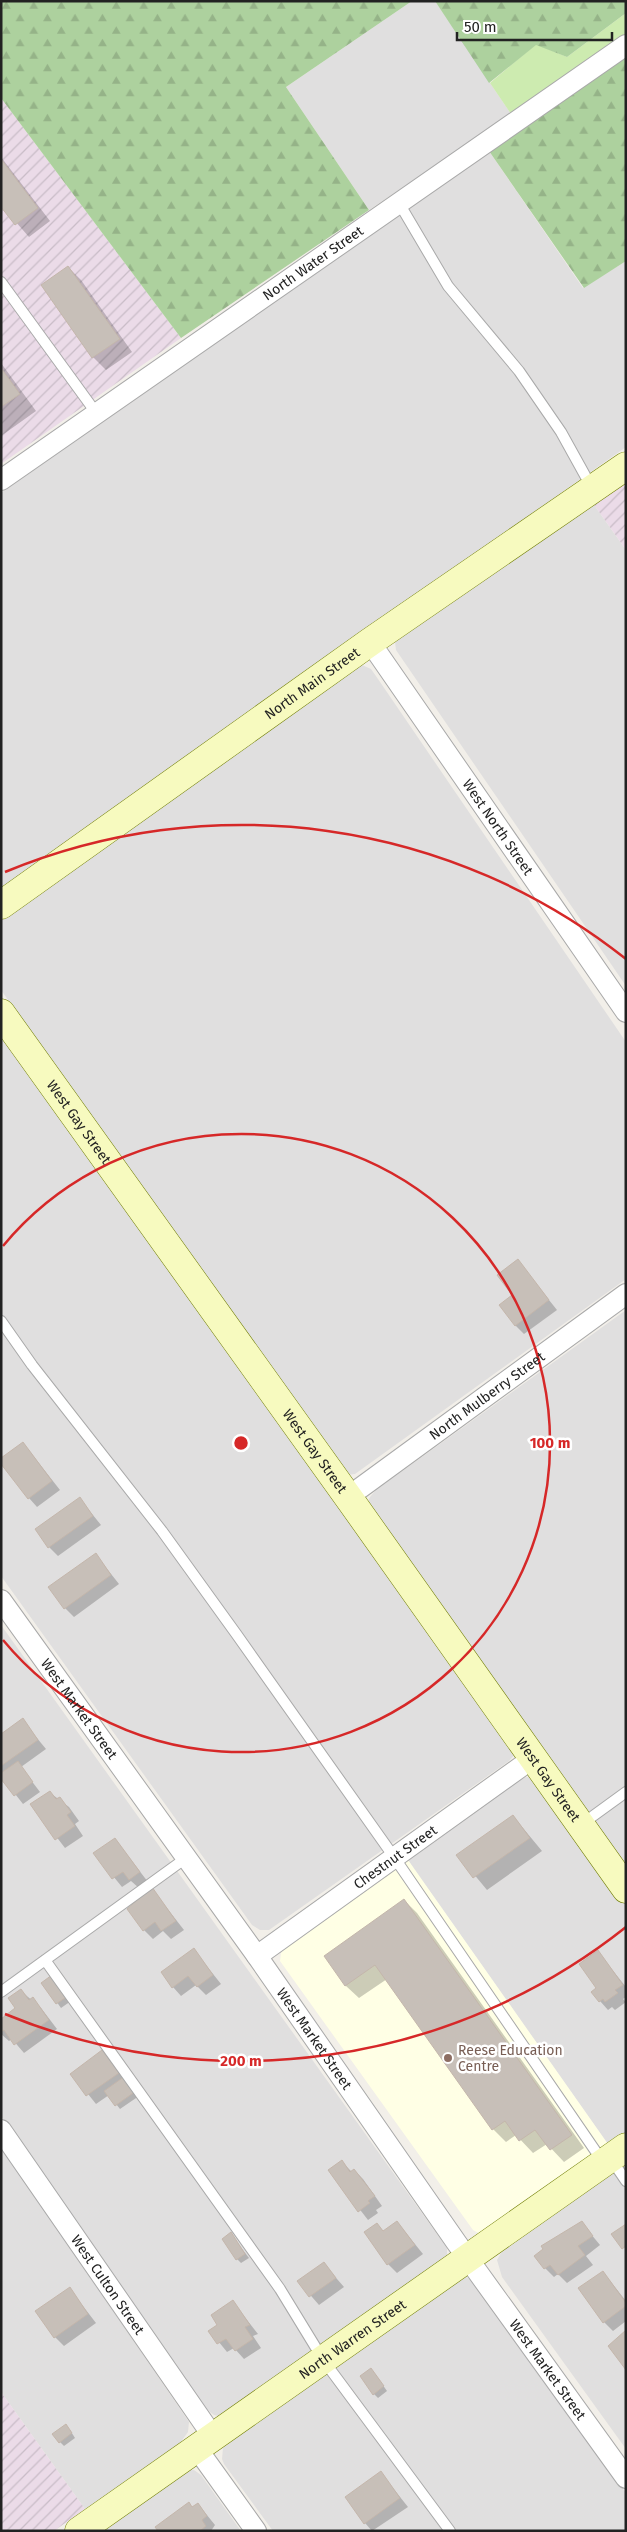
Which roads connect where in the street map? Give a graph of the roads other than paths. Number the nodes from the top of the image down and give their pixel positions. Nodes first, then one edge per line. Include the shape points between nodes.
1 (626, 45) edge
2 (399, 203) junction
3 (1, 282) edge
4 (97, 414) junction
5 (626, 466) edge
6 (1, 480) edge
7 (592, 489) junction
8 (370, 642) junction
9 (1, 905) edge
10 (626, 1012) edge
11 (1, 1013) edge
12 (626, 1294) edge
13 (1, 1321) edge
14 (348, 1496) junction
15 (1, 1600) edge
16 (532, 1758) junction
17 (626, 1792) edge
18 (580, 1826) junction
19 (394, 1857) junction
20 (186, 1858) junction
21 (619, 1876) edge
22 (257, 1956) junction
23 (45, 1960) junction
24 (1, 1992) edge
25 (1, 2130) edge
26 (613, 2156) edge
27 (626, 2181) edge
28 (468, 2259) junction
29 (324, 2361) junction
30 (206, 2444) junction
31 (626, 2478) edge
32 (87, 2529) edge
33 (256, 2531) edge
34 (450, 2531) edge

1 - 2 street, North Water Street
2 - 4 street, North Water Street
2 - 7 lane via 448,286 518,371 561,432
3 - 4 lane
4 - 6 street, North Water Street
5 - 7 street, North Main Street
7 - 8 street, North Main Street
8 - 9 street, North Main Street
8 - 10 street, West North Street
11 - 14 street, West Gay Street
12 - 14 street, North Mulberry Street
13 - 19 lane via 168,1539
14 - 16 street, West Gay Street
15 - 20 street, West Market Street
16 - 18 street, West Gay Street
16 - 19 street, Chestnut Street
17 - 18 lane
18 - 21 street, West Gay Street
19 - 22 street, Chestnut Street
19 - 26 lane
20 - 22 street, West Market Street
20 - 23 lane
22 - 28 street, West Market Street
23 - 24 lane
23 - 29 lane via 280,2289
25 - 30 street, West Culton Street
26 - 27 lane
26 - 28 street, North Warren Street
28 - 29 street, North Warren Street
28 - 31 street, West Market Street
29 - 30 street, North Warren Street
29 - 34 lane
30 - 32 street, North Warren Street
30 - 33 street, West Culton Street

